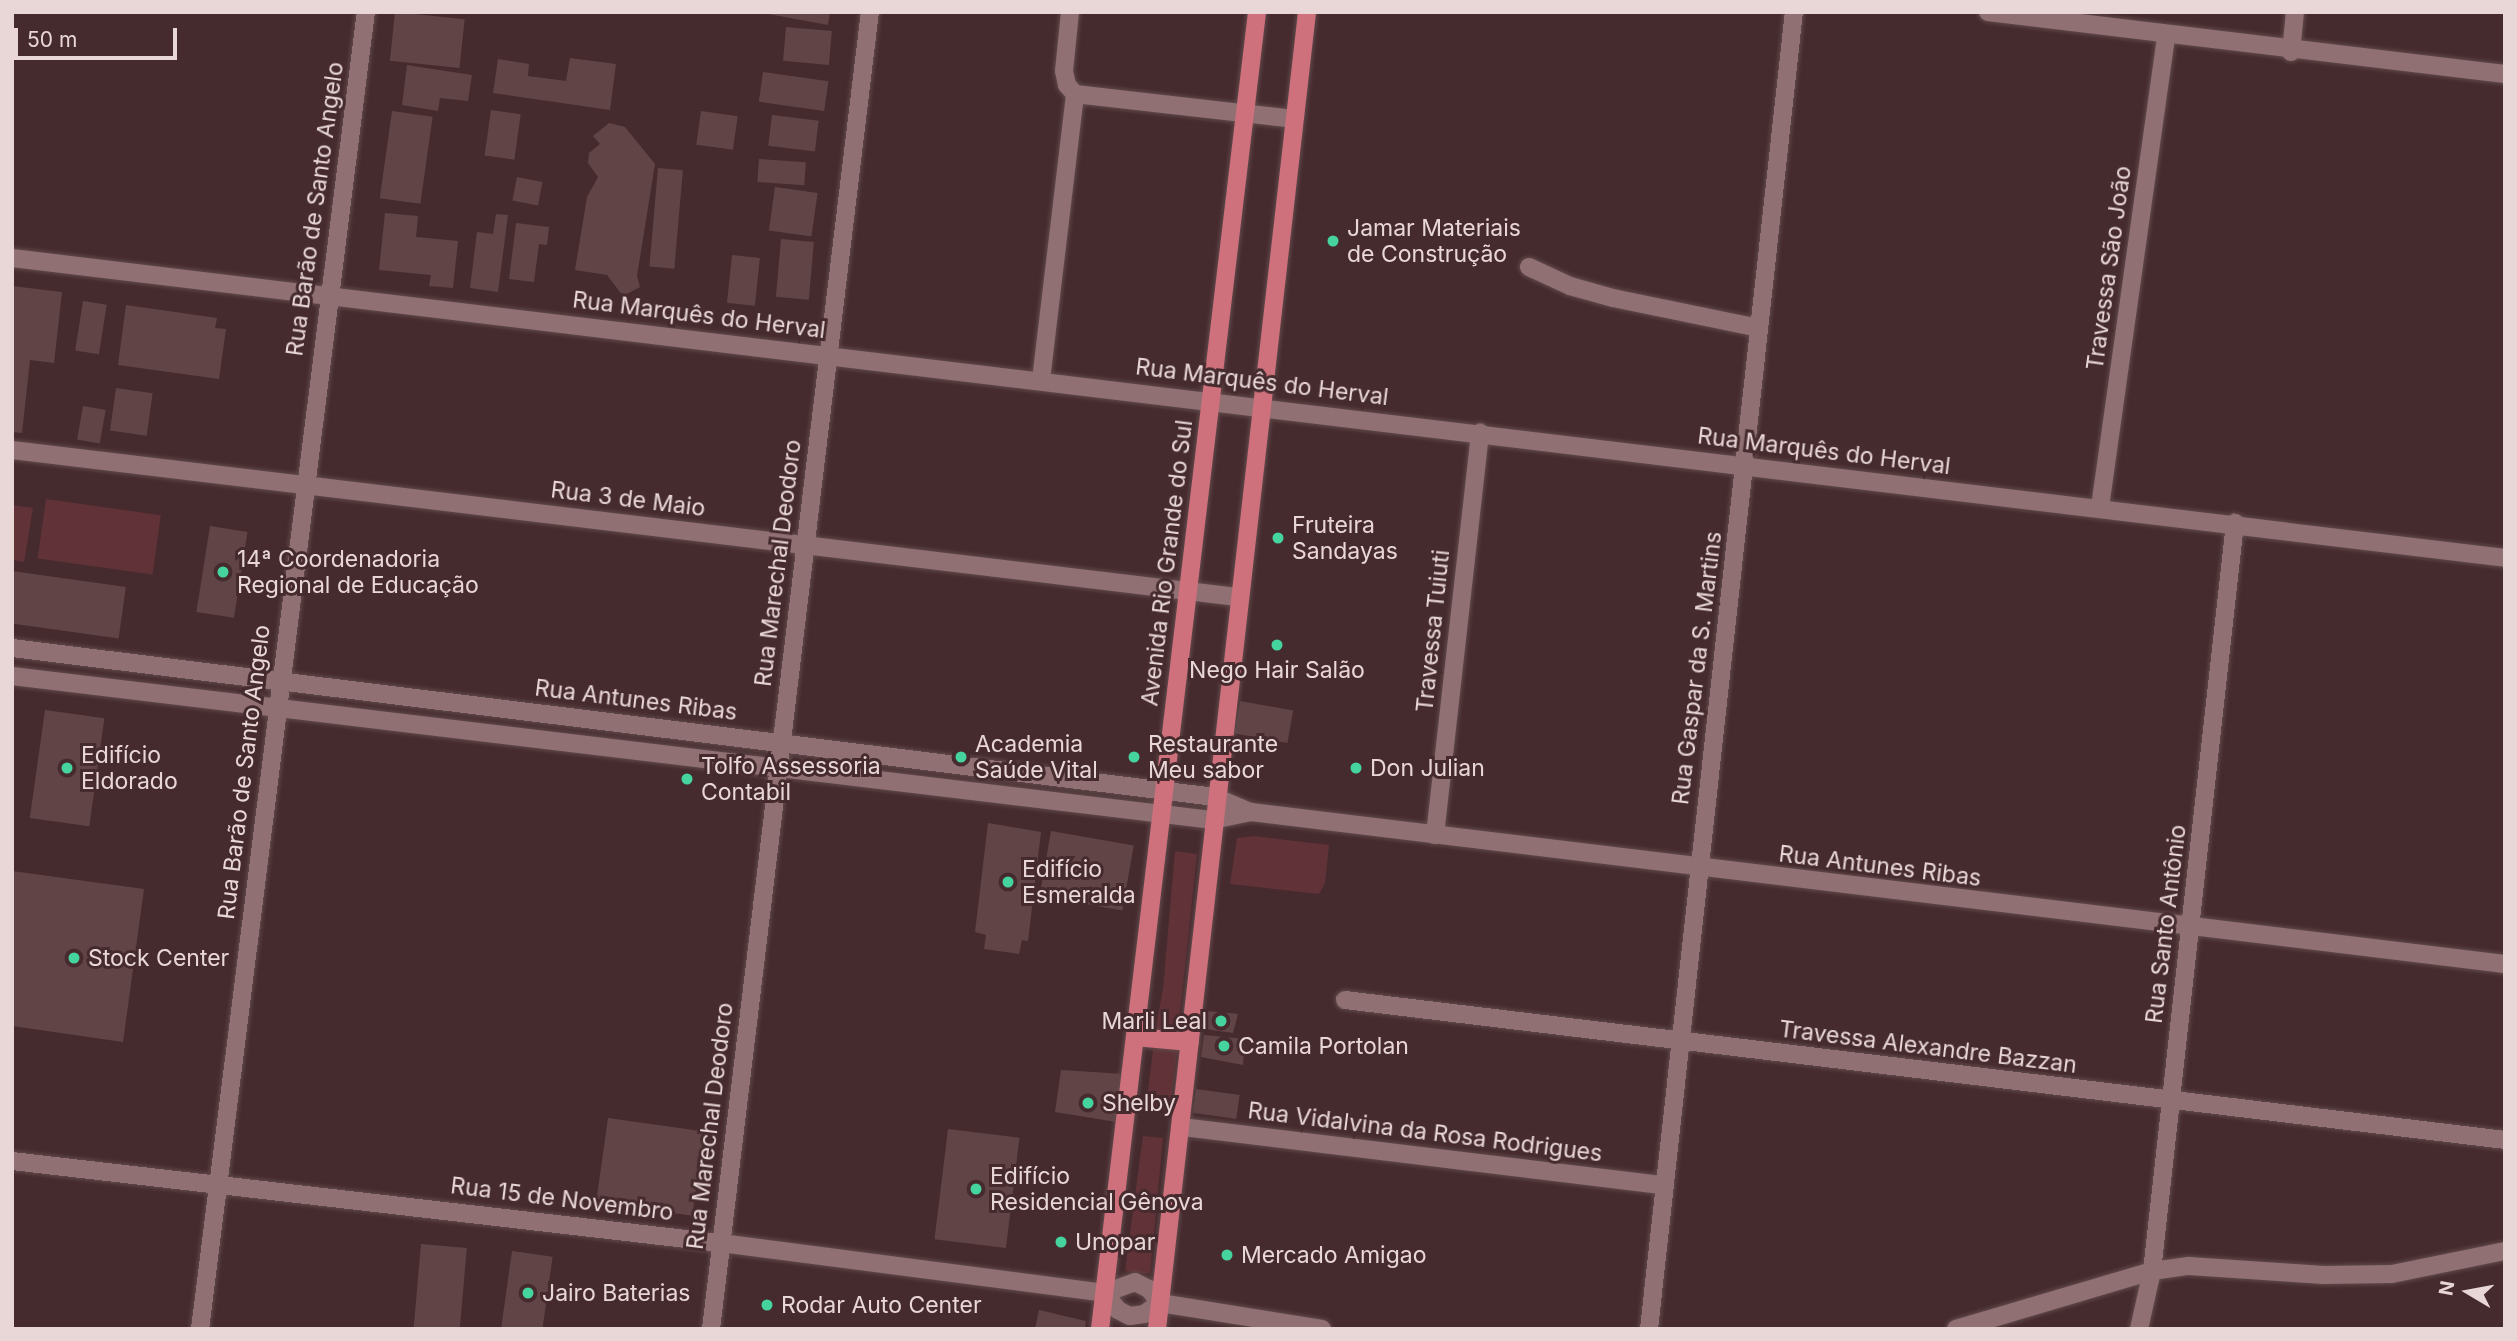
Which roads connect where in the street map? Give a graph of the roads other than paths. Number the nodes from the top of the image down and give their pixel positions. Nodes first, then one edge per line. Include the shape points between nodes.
1 (366, 12) edge
2 (870, 12) edge
3 (1070, 12) edge
4 (1257, 12) edge
5 (1307, 12) edge
6 (1794, 12) edge
7 (1988, 12) edge
8 (2295, 12) edge
9 (2166, 37) junction
10 (2291, 52) junction
11 (2505, 74) edge
12 (1075, 94) junction
13 (1245, 113) junction
14 (1294, 119) junction
15 (12, 258) edge
16 (1529, 267) dead end
17 (327, 295) junction
18 (1759, 328) junction
19 (828, 355) junction
20 (1041, 380) junction
21 (1210, 400) junction
22 (1260, 407) junction
23 (1480, 433) junction
24 (12, 450) edge
25 (1745, 468) junction
26 (304, 483) junction
27 (2100, 507) junction
28 (2235, 523) junction
29 (804, 546) junction
30 (2505, 558) edge
31 (1188, 590) junction
32 (1237, 597) junction
33 (12, 648) edge
34 (12, 676) edge
35 (280, 681) junction
36 (277, 705) junction
37 (781, 743) junction
38 (778, 765) junction
39 (1166, 791) junction
40 (1215, 797) junction
41 (1251, 812) junction
42 (1162, 813) junction
43 (1213, 820) junction
44 (1435, 835) junction
45 (1698, 868) junction
46 (2192, 928) junction
47 (2505, 964) edge
48 (1345, 1000) dead end
49 (1135, 1037) junction
50 (1190, 1042) junction
51 (1679, 1043) junction
52 (2169, 1100) junction
53 (1182, 1127) junction
54 (2505, 1140) edge
55 (12, 1161) edge
56 (219, 1184) junction
57 (1663, 1185) junction
58 (721, 1243) junction
59 (2505, 1251) edge
60 (2152, 1271) junction
61 (1105, 1293) junction
62 (1160, 1303) junction
63 (200, 1329) edge
64 (710, 1329) edge
65 (1100, 1329) edge
66 (1157, 1329) edge
67 (1322, 1329) edge
68 (1649, 1329) edge
69 (1956, 1329) edge
70 (2139, 1329) edge

1 - 17 street, Rua Barão de Santo Angelo
2 - 19 street, Rua Marechal Deodoro
3 - 12 street via 1064,71
4 - 13 main road, Avenida Rio Grande do Sul
5 - 14 main road
6 - 18 street, Rua Gaspar da S. Martins
7 - 9 street
8 - 10 street
9 - 10 street
9 - 27 street, Travessa São João
10 - 11 street
12 - 13 street
12 - 20 street
13 - 14 street
13 - 21 main road, Avenida Rio Grande do Sul
14 - 22 main road
15 - 17 street, Rua Marquês do Herval
16 - 18 street via 1570,286 1613,298
17 - 19 street, Rua Marquês do Herval
17 - 26 street, Rua Barão de Santo Angelo
18 - 25 street, Rua Gaspar da S. Martins
19 - 20 street, Rua Marquês do Herval
19 - 29 street, Rua Marechal Deodoro
20 - 21 street, Rua Marquês do Herval
21 - 22 street, Rua Marquês do Herval
21 - 31 main road, Avenida Rio Grande do Sul
22 - 23 street, Rua Marquês do Herval
22 - 32 main road
23 - 25 street, Rua Marquês do Herval
23 - 44 street, Travessa Tuiuti
24 - 26 street, Rua 3 de Maio
25 - 27 street, Rua Marquês do Herval
25 - 45 street, Rua Gaspar da S. Martins
26 - 29 street, Rua 3 de Maio
26 - 35 street, Rua Barão de Santo Angelo
27 - 28 street, Rua Marquês do Herval
28 - 30 street, Rua Marquês do Herval
28 - 46 street, Rua Santo Antônio
29 - 31 street, Rua 3 de Maio
29 - 37 street, Rua Marechal Deodoro
31 - 32 street, Rua 3 de Maio
31 - 39 main road, Avenida Rio Grande do Sul
32 - 40 main road
33 - 35 street, Rua Antunes Ribas
34 - 36 street, Rua Antunes Ribas
35 - 36 street, Rua Barão de Santo Angelo
35 - 37 street, Rua Antunes Ribas
36 - 38 street, Rua Antunes Ribas
36 - 56 street, Rua Barão de Santo Angelo
37 - 38 street, Rua Marechal Deodoro
37 - 39 street, Rua Antunes Ribas
38 - 42 street, Rua Antunes Ribas
38 - 58 street, Rua Marechal Deodoro
39 - 40 street, Rua Antunes Ribas
39 - 42 main road, Avenida Rio Grande do Sul
40 - 41 street, Rua Antunes Ribas
40 - 43 main road
41 - 43 street, Rua Antunes Ribas
41 - 44 street, Rua Antunes Ribas
42 - 43 street, Rua Antunes Ribas
42 - 49 main road, Avenida Rio Grande do Sul
43 - 50 main road
44 - 45 street, Rua Antunes Ribas
45 - 46 street, Rua Antunes Ribas
45 - 51 street, Rua Gaspar da S. Martins
46 - 47 street, Rua Antunes Ribas
46 - 52 street, Rua Santo Antônio
48 - 51 street, Travessa Alexandre Bazzan
49 - 50 main road
49 - 61 main road, Avenida Rio Grande do Sul
50 - 53 main road
51 - 52 street, Travessa Alexandre Bazzan
51 - 57 street, Rua Gaspar da S. Martins
52 - 54 street, Travessa Alexandre Bazzan
52 - 60 street, Rua Santo Antônio
53 - 57 street, Rua Vidalvina da Rosa Rodrigues
53 - 62 main road
55 - 56 street, Rua 15 de Novembro
56 - 58 street, Rua 15 de Novembro
56 - 63 street, Rua Barão de Santo Angelo
57 - 68 street, Rua Gaspar da S. Martins
58 - 61 street, Rua 15 de Novembro
58 - 64 street, Rua Marechal Deodoro
59 - 60 street via 2392,1274 2324,1275 2189,1266
60 - 69 street
60 - 70 street, Rua Santo Antônio
61 - 62 street, Rua 15 de Novembro via 1135,1282 1149,1289
61 - 62 street via 1130,1316 1144,1314
61 - 65 main road, Avenida Rio Grande do Sul
62 - 66 main road
62 - 67 street, Rua 15 de Novembro

